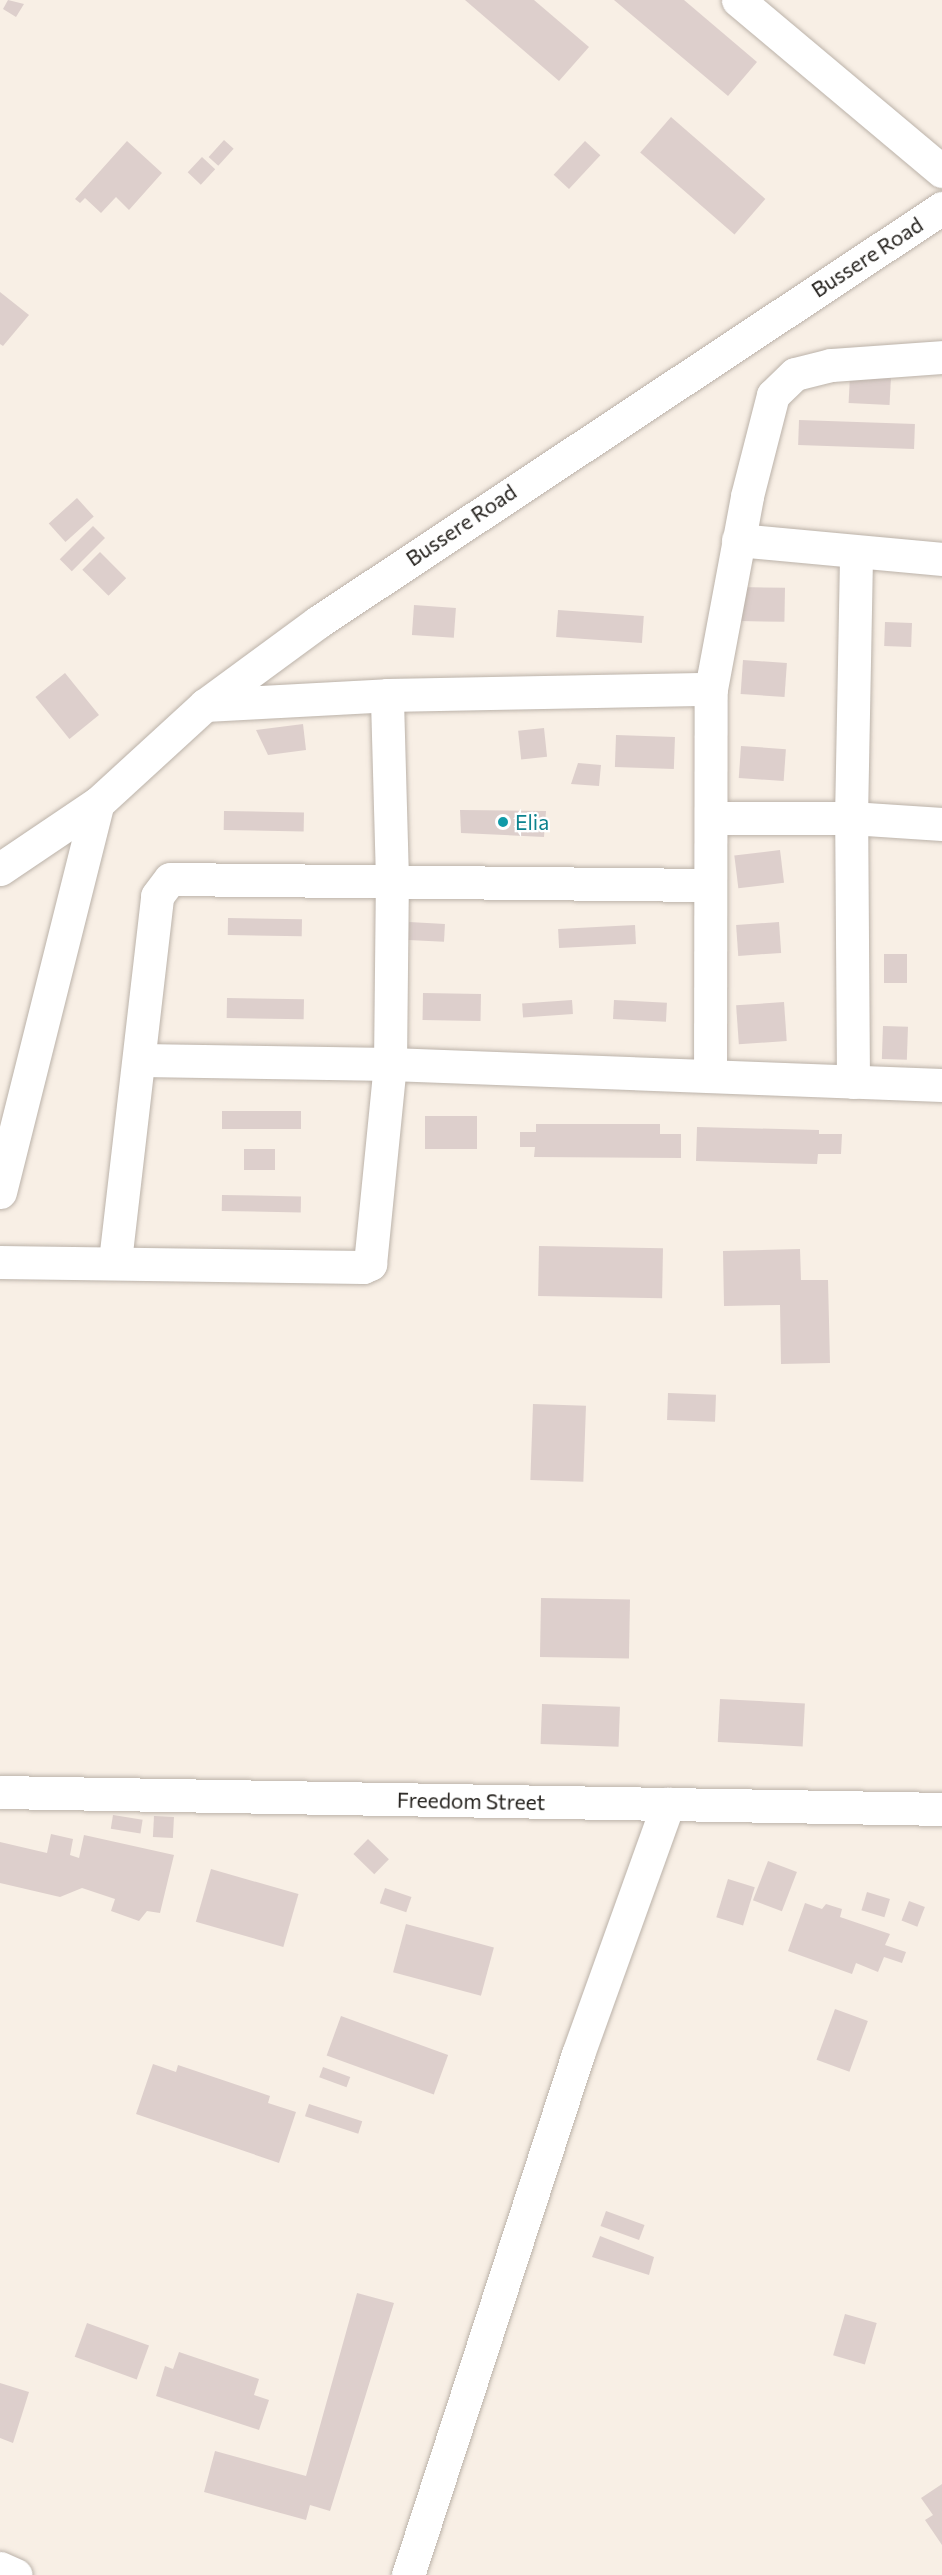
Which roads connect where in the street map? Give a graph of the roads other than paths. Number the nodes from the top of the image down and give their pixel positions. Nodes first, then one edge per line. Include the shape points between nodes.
1 (738, 0) edge
2 (942, 171) edge
3 (942, 207) edge
4 (942, 357) edge
5 (738, 540) junction
6 (856, 552) junction
7 (942, 559) edge
8 (711, 689) junction
9 (387, 695) junction
10 (205, 705) junction
11 (98, 803) junction
12 (712, 818) junction
13 (851, 818) junction
14 (942, 824) edge
15 (0, 869) edge
16 (393, 879) junction
17 (710, 885) junction
18 (141, 1059) junction
19 (390, 1064) junction
20 (710, 1076) junction
21 (854, 1082) junction
22 (942, 1085) edge
23 (0, 1191) edge
24 (115, 1261) junction
25 (0, 1262) edge
26 (0, 1792) edge
27 (668, 1804) junction
28 (942, 1809) edge
29 (0, 2568) edge
30 (16, 2575) edge
31 (408, 2575) edge

1 - 2 street
3 - 10 street, Bussere Road via 440,537
4 - 5 street via 831,366 795,374 773,395
5 - 6 street
5 - 8 street
6 - 7 street
6 - 13 street
8 - 9 street
8 - 12 street
9 - 10 street
9 - 16 street
10 - 11 street, Bussere Road
11 - 15 street, Bussere Road
11 - 23 street
12 - 13 street
12 - 17 street
13 - 14 street
13 - 21 street
16 - 17 street
16 - 18 street via 170,879 157,896
16 - 19 street
17 - 20 street
18 - 19 street
18 - 24 street
19 - 20 street
19 - 24 street via 370,1264 363,1267
20 - 21 street
21 - 22 street
24 - 25 street
26 - 27 street, Freedom Street
27 - 28 street, Freedom Street
27 - 31 street via 574,2065
29 - 30 street

